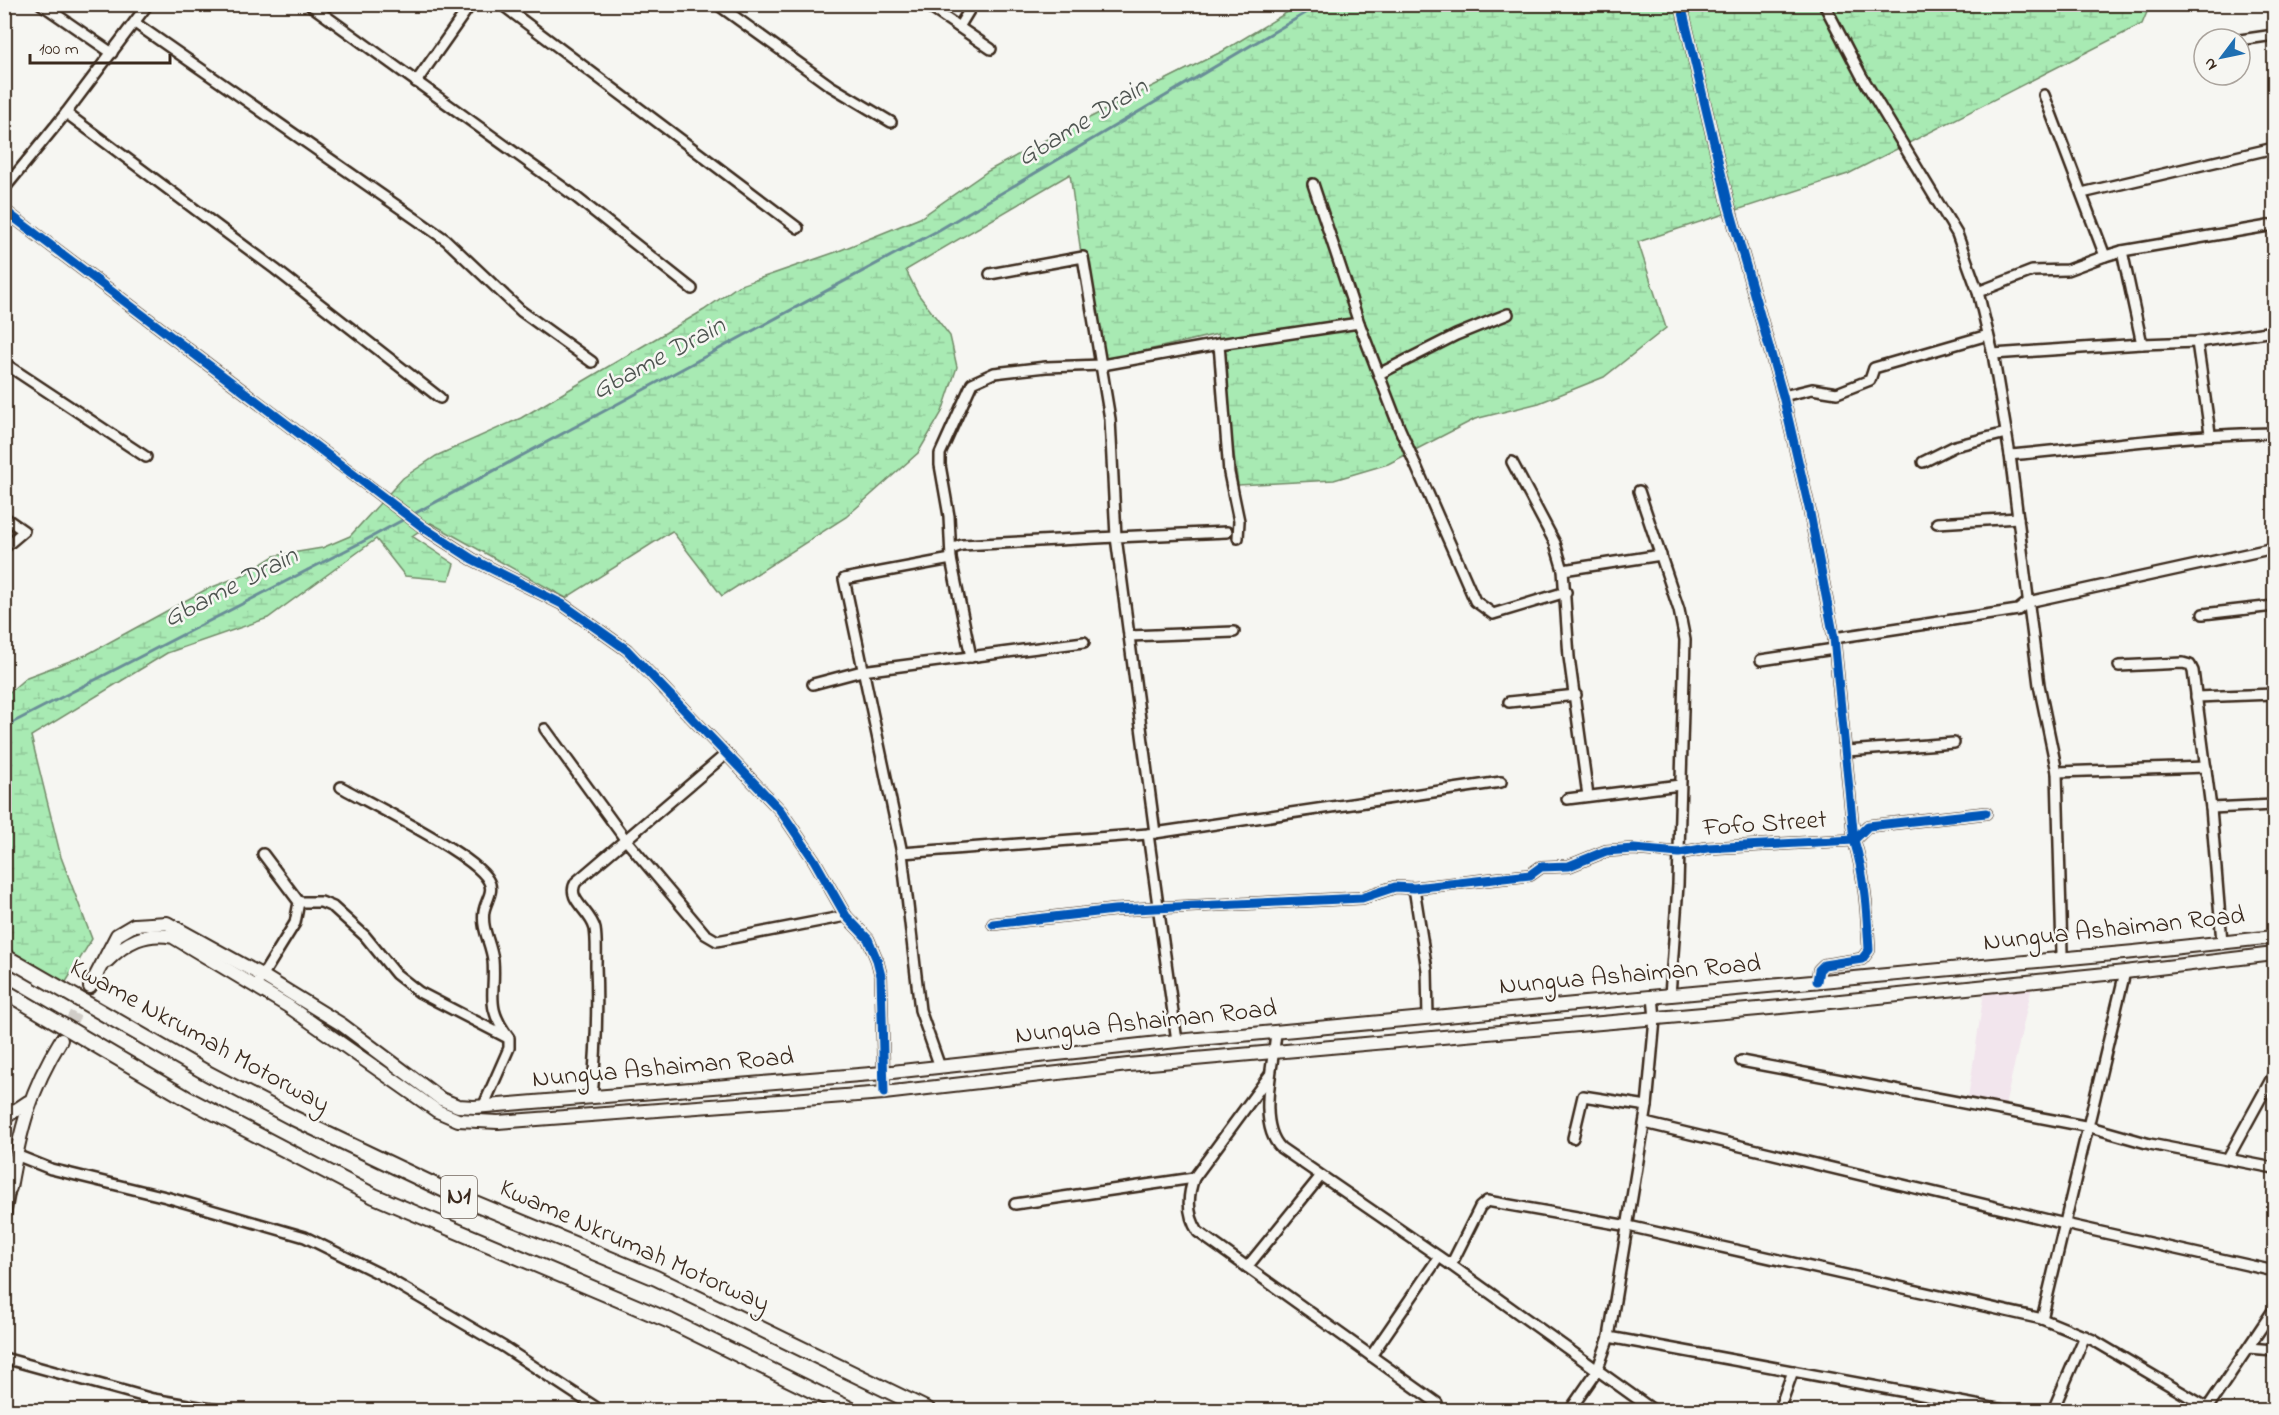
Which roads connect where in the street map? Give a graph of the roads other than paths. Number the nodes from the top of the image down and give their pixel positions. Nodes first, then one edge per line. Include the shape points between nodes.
1 (41, 4) edge
2 (148, 4) edge
3 (309, 4) edge
4 (471, 4) edge
5 (501, 4) edge
6 (717, 4) edge
7 (926, 4) edge
8 (973, 4) edge
9 (1682, 4) edge
10 (1824, 4) edge
11 (135, 23) junction
12 (959, 27) junction
13 (2274, 35) edge
14 (2252, 38) edge
15 (991, 49) dead end
16 (112, 53) junction
17 (416, 81) junction
18 (2044, 95) dead end
19 (66, 113) junction
20 (891, 122) dead end
21 (2274, 148) edge
22 (1313, 184) dead end
23 (4, 189) edge
24 (2082, 194) junction
25 (4, 210) edge
26 (2274, 225) edge
27 (798, 228) dead end
28 (2122, 251) junction
29 (2105, 256) junction
30 (990, 274) dead end
31 (692, 289) dead end
32 (1978, 292) junction
33 (1508, 314) dead end
34 (1359, 323) junction
35 (2274, 331) edge
36 (1988, 335) junction
37 (2197, 342) junction
38 (1219, 344) junction
39 (2142, 344) junction
40 (1993, 354) junction
41 (592, 362) dead end
42 (4, 363) edge
43 (1102, 365) junction
44 (1379, 374) junction
45 (1783, 396) junction
46 (440, 398) dead end
47 (2006, 433) junction
48 (2210, 433) junction
49 (2274, 433) edge
50 (2010, 455) junction
51 (146, 457) dead end
52 (1512, 462) dead end
53 (1923, 462) dead end
54 (1639, 491) dead end
55 (4, 517) edge
56 (2018, 518) junction
57 (1937, 523) dead end
58 (1227, 532) dead end
59 (1116, 537) junction
60 (1238, 538) dead end
61 (4, 548) edge
62 (2274, 548) edge
63 (951, 554) junction
64 (1660, 555) junction
65 (1563, 570) junction
66 (1566, 592) junction
67 (2028, 602) junction
68 (2274, 606) edge
69 (2203, 614) dead end
70 (1234, 632) dead end
71 (1129, 636) junction
72 (1834, 638) junction
73 (1084, 642) dead end
74 (1834, 649) junction
75 (971, 657) junction
76 (1761, 660) dead end
77 (2119, 666) dead end
78 (862, 671) junction
79 (813, 684) dead end
80 (2274, 694) edge
81 (1576, 695) junction
82 (2196, 698) junction
83 (1509, 702) dead end
84 (545, 729) dead end
85 (1953, 743) dead end
86 (1847, 751) junction
87 (726, 754) junction
88 (2206, 766) junction
89 (2057, 772) junction
90 (1502, 782) dead end
91 (1680, 785) junction
92 (341, 787) dead end
93 (1588, 796) junction
94 (1567, 799) dead end
95 (2274, 805) edge
96 (2211, 808) junction
97 (1986, 813) dead end
98 (1151, 833) junction
99 (625, 839) junction
100 (1854, 840) junction
101 (902, 853) junction
102 (1679, 853) junction
103 (263, 854) dead end
104 (1414, 888) junction
105 (298, 902) junction
106 (1160, 907) junction
107 (846, 916) junction
108 (993, 924) dead end
109 (2274, 937) edge
110 (2222, 942) junction
111 (2274, 954) edge
112 (4, 956) edge
113 (2060, 958) junction
114 (2125, 972) junction
115 (260, 981) junction
116 (1817, 981) junction
117 (90, 987) tunnel mouth
118 (4, 991) edge
119 (1670, 995) junction
120 (1653, 996) junction
121 (1428, 1018) junction
122 (1655, 1018) junction
123 (1276, 1032) junction
124 (509, 1038) junction
125 (61, 1040) tunnel mouth
126 (1177, 1041) junction
127 (1275, 1052) junction
128 (1741, 1061) dead end
129 (939, 1067) junction
130 (883, 1073) junction
131 (2274, 1074) edge
132 (1269, 1076) junction
133 (884, 1093) junction
134 (592, 1097) junction
135 (28, 1102) junction
136 (1647, 1106) junction
137 (483, 1107) junction
138 (4, 1118) edge
139 (1645, 1123) junction
140 (2090, 1127) junction
141 (1573, 1138) dead end
142 (2228, 1158) junction
143 (11, 1159) edge
144 (2274, 1168) edge
145 (1320, 1177) junction
146 (1194, 1178) junction
147 (7, 1187) edge
148 (1015, 1204) dead end
149 (4, 1222) edge
150 (2065, 1224) junction
151 (1628, 1226) junction
152 (1439, 1257) junction
153 (1451, 1265) junction
154 (1247, 1268) junction
155 (2274, 1271) edge
156 (2274, 1309) edge
157 (2042, 1319) junction
158 (1609, 1336) junction
159 (2085, 1336) junction
160 (2248, 1348) junction
161 (2274, 1350) edge
162 (1371, 1356) junction
163 (4, 1358) edge
164 (1597, 1371) junction
165 (1793, 1371) junction
166 (1437, 1403) dead end
167 (2207, 1409) edge
168 (218, 1410) edge
169 (600, 1410) edge
170 (852, 1410) edge
171 (928, 1410) edge
172 (1570, 1410) edge
173 (1653, 1410) edge
174 (1779, 1410) edge
175 (2003, 1410) edge
176 (2053, 1410) edge

1 - 16 street
2 - 11 street
3 - 17 street
4 - 17 street
5 - 27 street
6 - 20 street via 829,85
7 - 12 street
8 - 12 street
9 - 45 street via 1729,206
10 - 32 street via 1957,234
11 - 16 street
11 - 41 street via 446,240 521,311
12 - 15 street
13 - 14 street
16 - 19 street
17 - 31 street via 573,194
18 - 24 street
19 - 23 street
19 - 46 street
21 - 24 street
22 - 34 street
24 - 29 street
25 - 87 street via 424,528 472,559 562,604 627,650
26 - 28 street
28 - 29 street
28 - 39 street
29 - 32 street via 2067,270 2032,271
30 - 43 street via 1083,257
32 - 36 street
33 - 44 street
34 - 38 street
34 - 44 street
35 - 37 street
36 - 40 street
36 - 45 street via 1874,368 1870,380 1837,393 1812,389
37 - 39 street
37 - 48 street
38 - 43 street
38 - 60 street
39 - 40 street
40 - 47 street
42 - 51 street
43 - 59 street via 1110,419
43 - 63 street via 994,373 972,383 940,453
44 - 66 street via 1398,427 1475,601 1493,614
45 - 72 street
47 - 50 street
47 - 53 street via 1955,446
48 - 49 street
48 - 50 street
50 - 56 street
52 - 65 street via 1555,543
54 - 64 street
55 - 61 street via 24,531
56 - 57 street
56 - 67 street
58 - 59 street
59 - 63 street via 962,545
59 - 71 street
62 - 67 street
63 - 75 street
63 - 78 street via 844,579
64 - 65 street
64 - 91 street via 1685,640
65 - 66 street
66 - 81 street via 1569,657
67 - 72 street via 2018,610 1998,614
67 - 89 street via 2039,685
68 - 69 street
70 - 71 street
71 - 98 street
72 - 74 street
73 - 75 street
74 - 76 street
74 - 86 street
75 - 78 street
77 - 82 street via 2183,663 2190,666
78 - 79 street
78 - 101 street
80 - 82 street
81 - 83 street
81 - 93 street
82 - 88 street
84 - 99 street
85 - 86 street
86 - 100 street
87 - 99 street
87 - 107 street via 780,810
88 - 89 street
88 - 96 street
89 - 113 street
90 - 98 street
91 - 93 street
91 - 102 street
92 - 124 street via 457,852 487,877 491,889 484,921 493,957 491,1002
93 - 94 street
95 - 96 street
96 - 110 street
97 - 100 street via 1868,826
98 - 101 street
98 - 106 street
99 - 107 street via 693,924 717,941
99 - 134 street via 572,888 572,895 590,916 595,929 598,1007
100 - 102 street, Fofo Street
100 - 116 street via 1862,870 1869,950 1862,959 1824,965
101 - 129 street via 920,1010
102 - 104 street, Fofo Street via 1606,851 1569,866 1541,867 1530,875
102 - 119 street
103 - 105 street
104 - 106 street, Fofo Street via 1395,887 1346,900
104 - 121 street via 1427,970
105 - 115 street via 295,923
105 - 124 street via 321,902 333,907 365,936 396,974 419,992
106 - 108 street, Fofo Street
106 - 126 street
107 - 130 street via 868,939 881,976
109 - 110 main road, Nungua Ashaiman Road
110 - 113 main road, Nungua Ashaiman Road
111 - 114 main road, Nungua Ashaiman Road
112 - 171 highway, Kwame Nkrumah Motorway / N1 via 207,1073 302,1122 453,1194 657,1278
113 - 116 main road, Nungua Ashaiman Road
114 - 122 main road, Nungua Ashaiman Road
114 - 140 street
115 - 117 main road, Nungua Ashaiman Road via 167,923 134,925 117,935
115 - 133 main road, Nungua Ashaiman Road via 419,1100 458,1120 519,1121
115 - 137 main road, Nungua Ashaiman Road via 341,1024 441,1099 458,1106
116 - 119 main road, Nungua Ashaiman Road
118 - 170 highway, Kwame Nkrumah Motorway / N1 via 188,1099 374,1196 670,1321
119 - 120 main road, Nungua Ashaiman Road
120 - 121 main road, Nungua Ashaiman Road
120 - 122 street
121 - 123 main road, Nungua Ashaiman Road
122 - 127 main road, Nungua Ashaiman Road
122 - 136 street
123 - 126 main road, Nungua Ashaiman Road
123 - 127 street
124 - 137 street via 509,1048
125 - 135 main road
126 - 129 main road, Nungua Ashaiman Road
127 - 132 street
127 - 133 main road, Nungua Ashaiman Road
128 - 140 street
129 - 130 main road, Nungua Ashaiman Road
130 - 133 street
130 - 134 main road, Nungua Ashaiman Road
131 - 142 street
132 - 145 street via 1272,1136 1281,1148
132 - 146 street
134 - 137 main road, Nungua Ashaiman Road
135 - 138 main road
135 - 143 main road
136 - 139 street
136 - 141 street via 1583,1096
139 - 150 street
139 - 151 street
140 - 142 street via 2150,1144
140 - 150 street
142 - 144 street
143 - 147 main road
143 - 169 street via 166,1197 305,1237 381,1274
145 - 152 street
145 - 154 street
146 - 148 street
146 - 154 street via 1189,1193 1192,1222 1198,1232
147 - 149 street
150 - 155 street
150 - 157 street
151 - 153 street via 1487,1201
151 - 157 street
151 - 158 street
152 - 153 street
152 - 162 street
153 - 164 street
154 - 162 street
156 - 160 street
157 - 159 street
158 - 164 street
158 - 165 street
159 - 167 street
159 - 176 street
160 - 161 street
160 - 167 street
162 - 166 street
163 - 168 street via 153,1399
164 - 172 street
164 - 173 street
165 - 174 street
165 - 175 street

